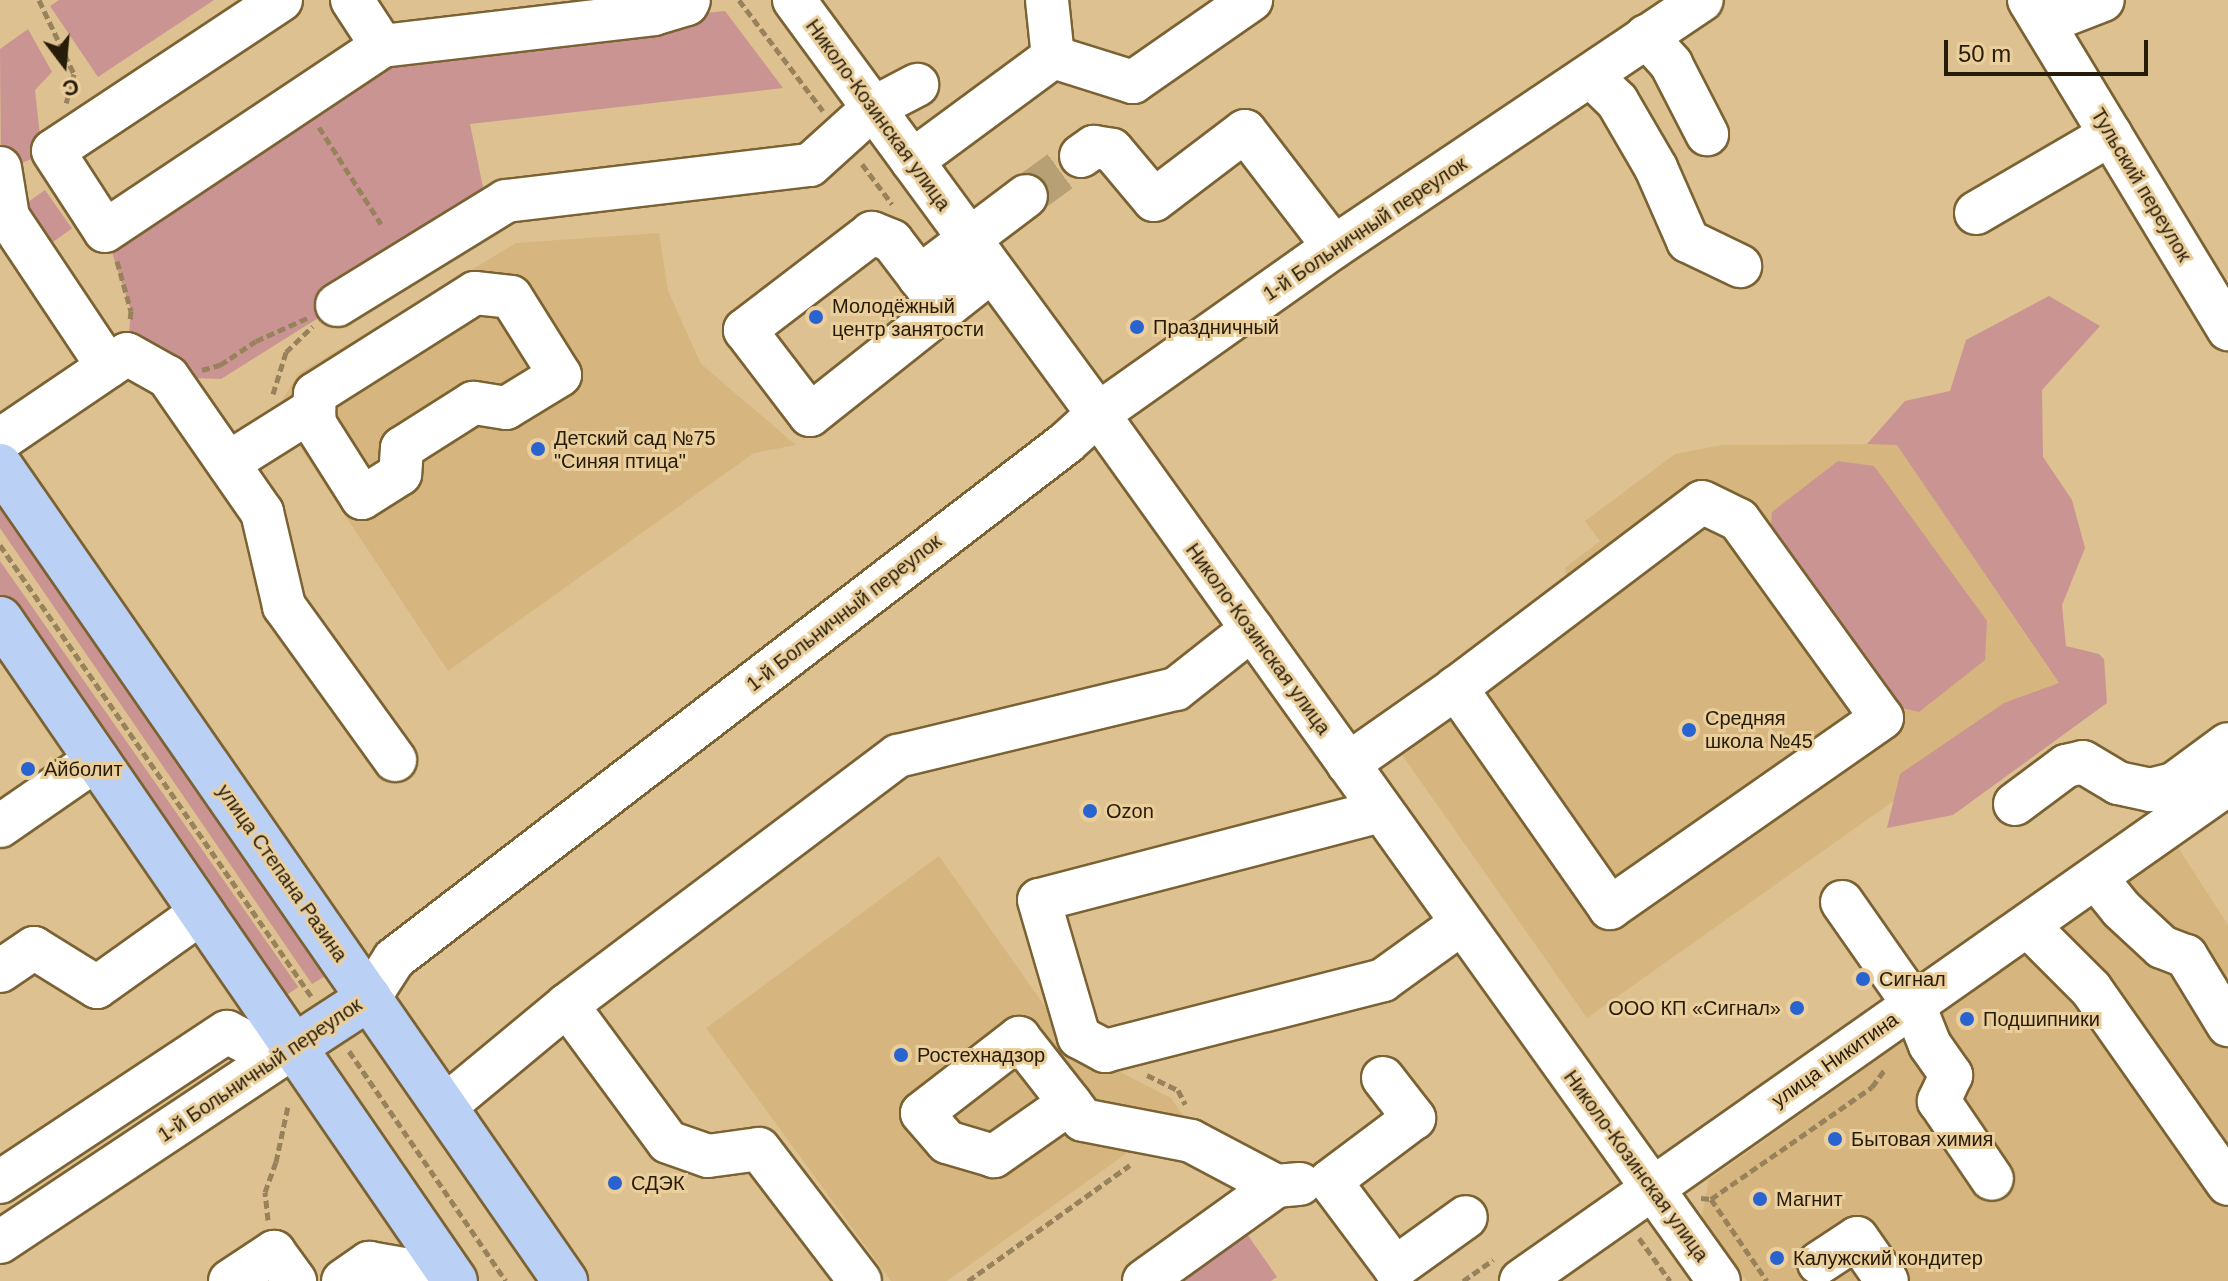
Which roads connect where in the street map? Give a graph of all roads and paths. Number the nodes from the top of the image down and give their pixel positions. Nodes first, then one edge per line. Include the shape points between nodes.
1 (39, 0) edge
2 (281, 0) edge
3 (352, 0) edge
4 (689, 0) edge
5 (794, 0) edge
6 (1047, 0) edge
7 (1251, 0) edge
8 (1702, 0) edge
9 (2103, 0) edge
10 (2036, 12) edge
11 (1646, 36) junction
12 (382, 46) junction
13 (1053, 57) junction
14 (1592, 77) junction
15 (917, 85) dead end
16 (302, 100) junction
17 (873, 108) junction
18 (1707, 134) dead end
19 (2111, 134) junction
20 (53, 151) junction
21 (1081, 156) tunnel mouth
22 (912, 161) junction
23 (0, 168) edge
24 (1026, 196) tunnel mouth
25 (1976, 213) dead end
26 (381, 224) dead end
27 (1334, 247) junction
28 (981, 255) junction
29 (116, 257) dead end
30 (1740, 266) dead end
31 (931, 293) dead end
32 (337, 305) junction
33 (131, 311) dead end
34 (2228, 329) edge
35 (108, 367) junction
36 (168, 377) junction
37 (314, 409) junction
38 (1098, 414) junction
39 (269, 437) junction
40 (0, 440) edge
41 (228, 463) junction
42 (0, 466) edge
43 (0, 545) edge
44 (0, 619) edge
45 (1252, 629) junction
46 (1456, 688) junction
47 (2228, 744) edge
48 (97, 759) junction
49 (395, 760) dead end
50 (1348, 764) junction
51 (2228, 784) edge
52 (2015, 804) dead end
53 (1381, 811) junction
54 (0, 826) edge
55 (2096, 878) junction
56 (1842, 902) dead end
57 (202, 912) junction
58 (1462, 923) junction
59 (2028, 926) junction
60 (0, 971) edge
61 (369, 998) junction
62 (567, 1005) junction
63 (1914, 1005) junction
64 (330, 1023) junction
65 (2228, 1025) edge
66 (1113, 1049) junction
67 (286, 1052) junction
68 (1383, 1078) dead end
69 (1872, 1087) dead end
70 (1070, 1103) dead end
71 (288, 1106) dead end
72 (444, 1107) junction
73 (1181, 1139) junction
74 (1992, 1179) dead end
75 (1330, 1181) junction
76 (0, 1182) edge
77 (2228, 1184) edge
78 (1276, 1186) junction
79 (1652, 1190) junction
80 (1701, 1198) dead end
81 (1711, 1199) junction
82 (1466, 1217) dead end
83 (1635, 1233) dead end
84 (0, 1242) edge
85 (284, 1266) edge
86 (447, 1268) edge
87 (1796, 1274) edge
88 (1400, 1275) edge
89 (230, 1281) edge
90 (343, 1281) edge
91 (506, 1281) edge
92 (565, 1281) edge
93 (860, 1281) edge
94 (968, 1281) edge
95 (1144, 1281) edge
96 (1521, 1281) edge
97 (1670, 1281) edge
98 (1719, 1281) edge
99 (1887, 1281) edge

1 - 20 path via 74,74
2 - 20 street
3 - 12 street
4 - 12 street via 654,14
5 - 17 street, Николо-Козинская улица
6 - 13 street
7 - 13 street via 1133,82
8 - 11 street, 1-й Больничный переулок
9 - 10 street
10 - 19 street, Тульский переулок
11 - 14 street, 1-й Больничный переулок
11 - 18 street via 1671,64
12 - 16 street
13 - 22 street
14 - 27 street, 1-й Больничный переулок
14 - 30 street via 1617,101 1656,168 1688,241
15 - 17 street
16 - 20 street via 105,231
16 - 26 path
17 - 22 street, Николо-Козинская улица
17 - 32 street via 810,165 506,201
19 - 25 street
19 - 34 street, Тульский переулок
21 - 27 street via 1094,147 1112,150 1154,200 1245,131
22 - 28 street, Николо-Козинская улица
23 - 35 street via 8,217
24 - 28 street
27 - 38 street, 1-й Больничный переулок
28 - 31 street
28 - 38 street, Николо-Козинская улица
29 - 33 path
32 - 36 path via 256,341 220,365
32 - 39 path via 286,352 266,409
35 - 36 street via 127,354
35 - 40 street
36 - 41 street
37 - 37 street via 315,394 475,293 511,297 560,375 506,408 473,403 402,448 400,474 362,498 315,424
37 - 39 street
38 - 45 street, Николо-Козинская улица
38 - 61 street, 1-й Больничный переулок via 394,959
39 - 41 street
41 - 49 street via 262,512 284,606
42 - 61 main road, улица Степана Разина
43 - 64 path
44 - 48 main road
45 - 50 street, Николо-Козинская улица
45 - 62 street via 1176,689 898,756
46 - 46 street via 1702,502 1739,520 1882,718 1610,908
46 - 50 street
47 - 52 street via 2174,784 2150,790 2118,783 2083,762 2066,766
48 - 54 street
48 - 57 main road
50 - 53 street, Николо-Козинская улица
51 - 55 street, улица Никитина
53 - 58 street, Николо-Козинская улица
53 - 66 street via 1039,900 1079,1037 1105,1051
55 - 59 street, улица Никитина
55 - 65 street via 2162,947 2186,956
56 - 63 street
57 - 60 street via 97,987 34,948
57 - 67 main road
58 - 66 street via 1383,980
58 - 79 street, Николо-Козинская улица
59 - 63 street, улица Никитина
59 - 77 street via 2091,989
61 - 64 main road, 1-й Больничный переулок
61 - 72 main road, улица Степана Разина
62 - 72 street
62 - 93 street via 668,1142 708,1156 759,1149
63 - 74 street via 1930,1045 1951,1075 1939,1101
63 - 79 street, улица Никитина
64 - 67 main road, 1-й Больничный переулок
64 - 91 path
66 - 73 path via 1117,1061 1178,1090 1197,1128
67 - 76 street via 227,1032
67 - 84 street, 1-й Больничный переулок
67 - 86 main road
68 - 75 street via 1414,1118
69 - 81 path
70 - 73 street via 1083,1120
71 - 85 path via 265,1192
72 - 92 main road, улица Степана Разина
73 - 78 street
73 - 94 path
75 - 78 street
75 - 88 street
78 - 95 street
79 - 96 street, улица Никитина
79 - 98 street, Николо-Козинская улица
80 - 81 path
81 - 87 path
82 - 88 street
83 - 97 path
85 - 89 street
86 - 90 street via 416,1271 369,1263
87 - 99 street via 1857,1238

